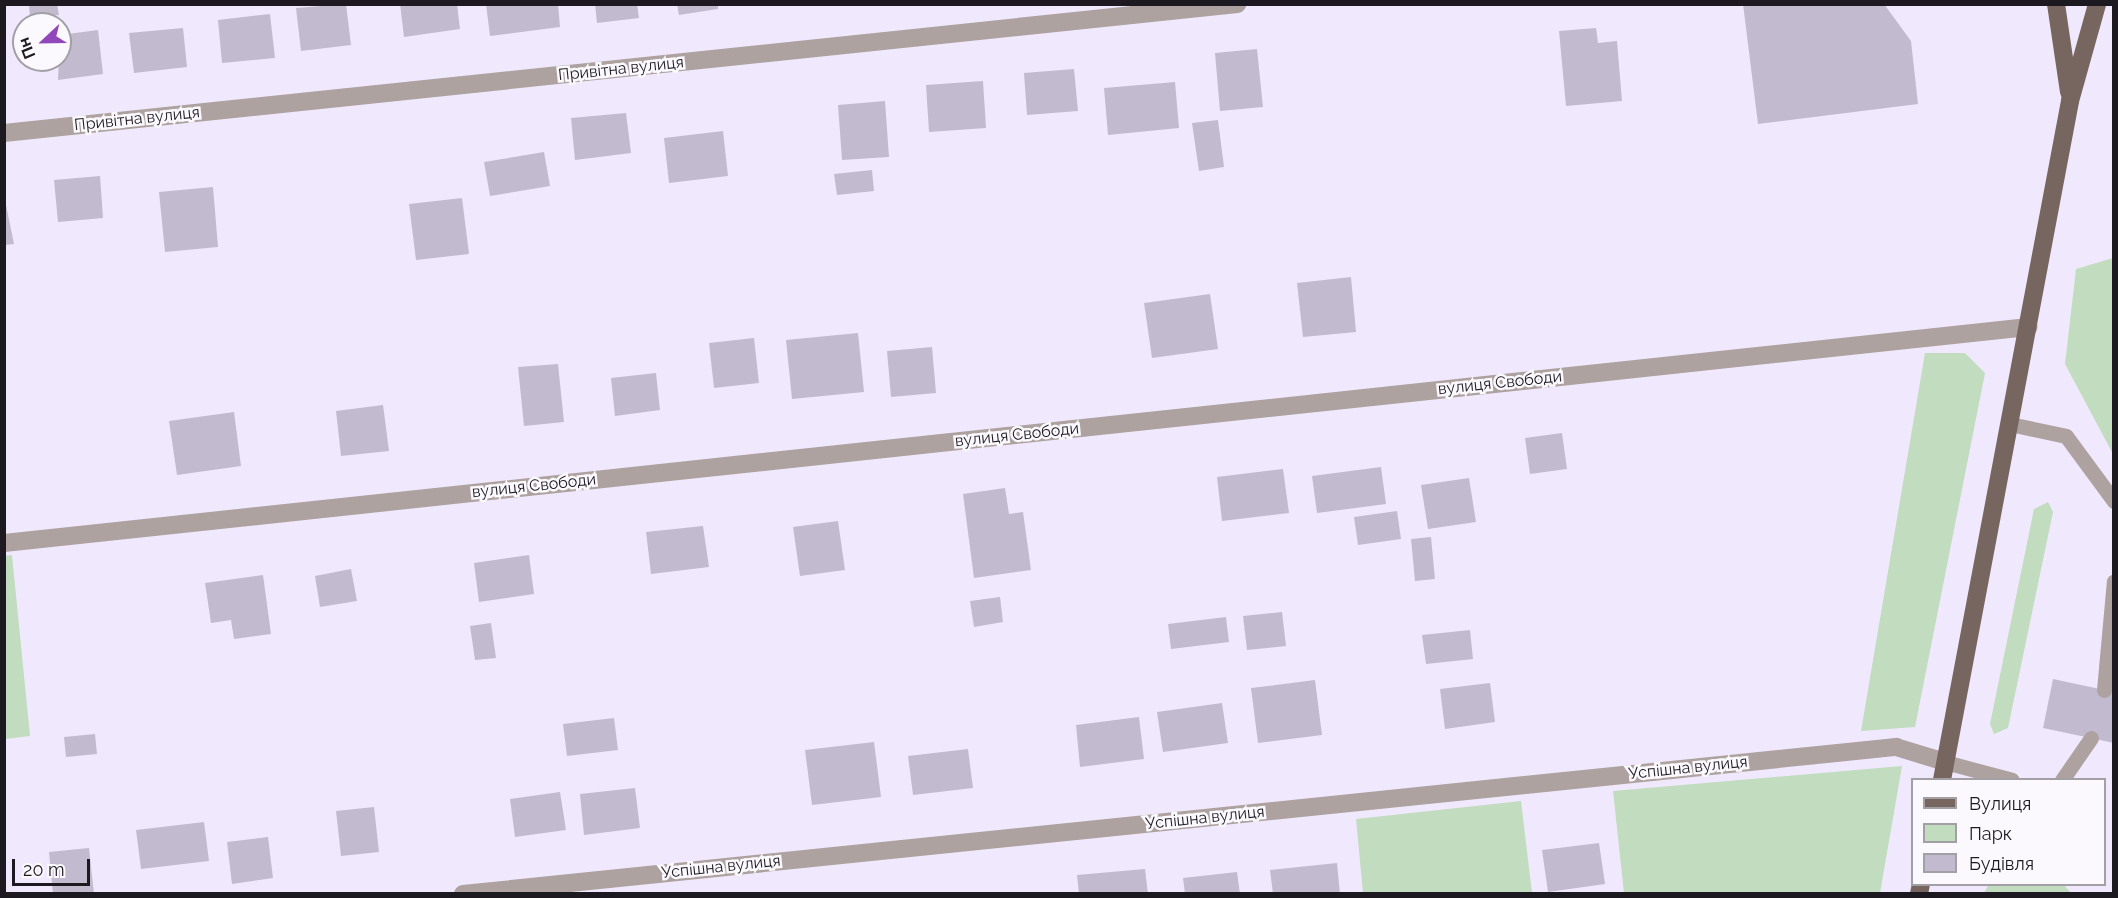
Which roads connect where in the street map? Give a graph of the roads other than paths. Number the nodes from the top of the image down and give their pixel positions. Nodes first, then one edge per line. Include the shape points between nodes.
1 (1237, 4) edge
2 (2056, 4) edge
3 (2097, 4) edge
4 (2070, 101) junction
5 (4, 133) edge
6 (2029, 327) junction
7 (2010, 424) junction
8 (2114, 501) edge
9 (4, 543) edge
10 (2114, 581) edge
11 (2104, 690) dead end
12 (2091, 738) dead end
13 (1943, 771) edge
14 (1997, 778) edge
15 (2063, 778) edge
16 (463, 894) edge

1 - 5 street, Привітна вулиця
2 - 4 main road
3 - 4 main road
4 - 6 main road
6 - 7 main road
6 - 9 street, вулиця Свободи
7 - 8 lane via 2066,436
7 - 13 main road
10 - 11 lane
12 - 15 lane
13 - 14 lane
13 - 16 street, Успішна вулиця via 1896,747

